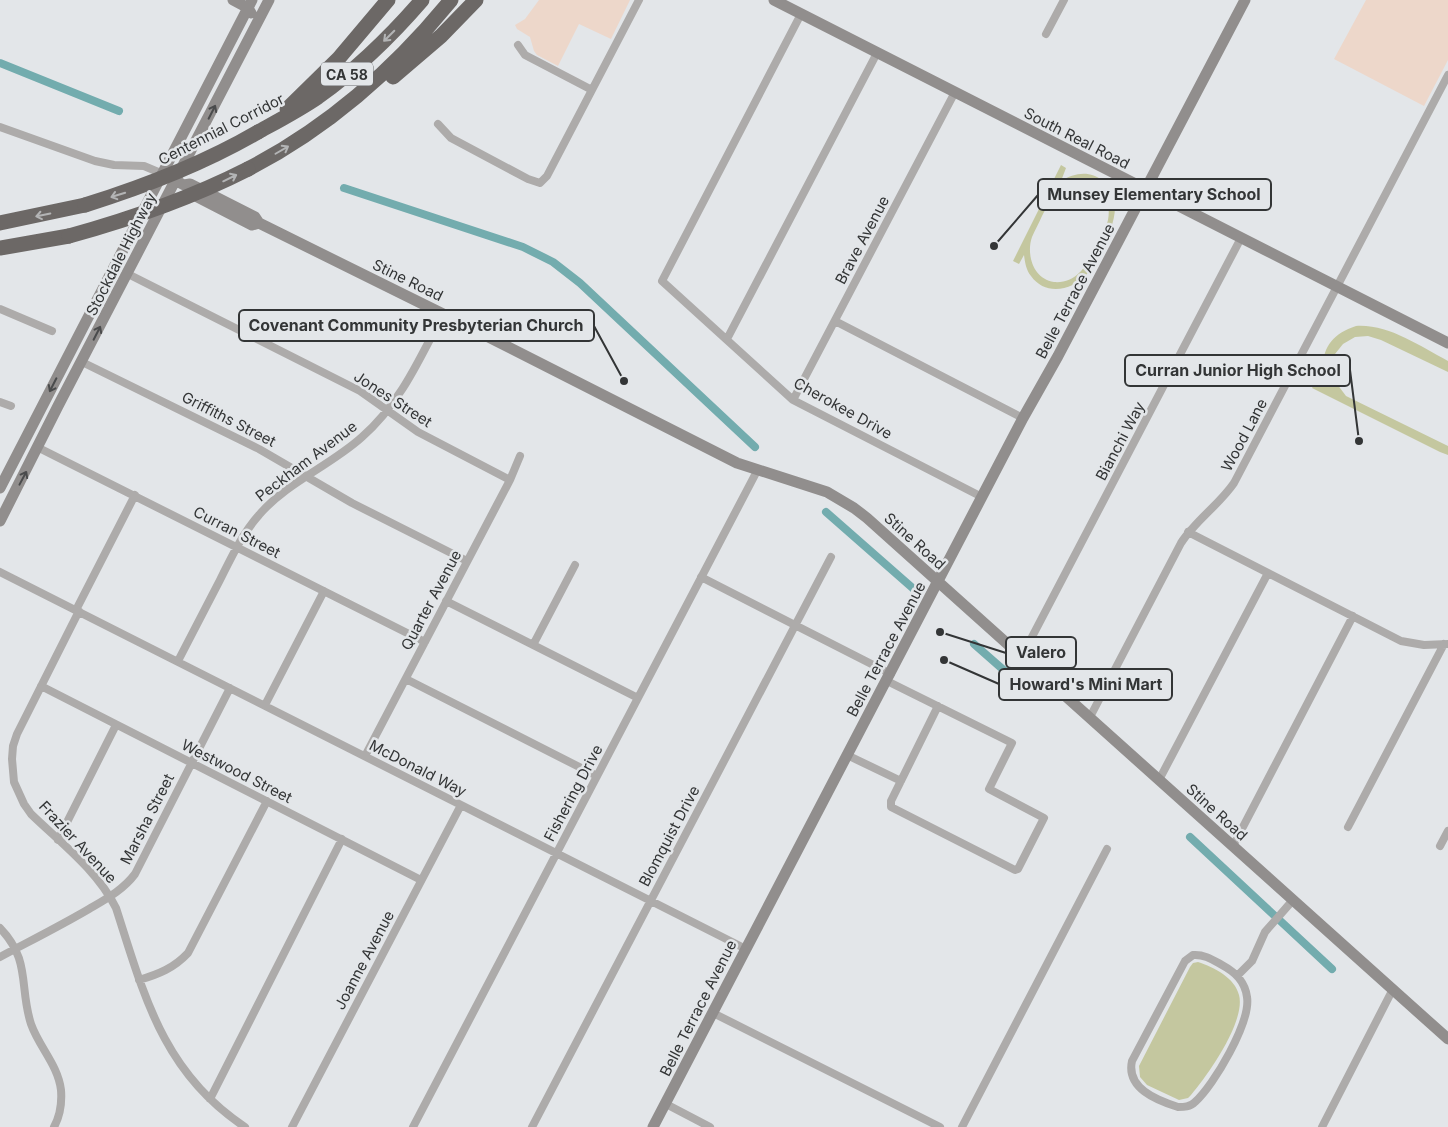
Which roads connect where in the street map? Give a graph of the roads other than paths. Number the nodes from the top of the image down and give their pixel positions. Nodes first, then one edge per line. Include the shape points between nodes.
1 (233, 0) edge
2 (269, 0) edge
3 (388, 0) edge
4 (422, 0) edge
5 (451, 0) edge
6 (476, 0) edge
7 (484, 0) edge
8 (639, 0) edge
9 (774, 0) edge
10 (1064, 0) edge
11 (1245, 0) edge
12 (250, 4) edge
13 (802, 14) junction
14 (1046, 34) dead end
15 (441, 36) junction
16 (518, 45) dead end
17 (877, 52) junction
18 (1448, 75) edge
19 (227, 83) junction
20 (592, 90) junction
21 (955, 92) junction
22 (438, 124) dead end
23 (1, 130) edge
24 (314, 130) junction
25 (261, 131) junction
26 (162, 174) junction
27 (180, 183) junction
28 (1146, 190) junction
29 (0, 223) edge
30 (1241, 238) junction
31 (0, 248) edge
32 (128, 274) junction
33 (1337, 287) junction
34 (0, 310) edge
35 (443, 314) junction
36 (835, 321) junction
37 (52, 331) dead end
38 (727, 339) junction
39 (1448, 343) edge
40 (82, 362) junction
41 (793, 400) junction
42 (0, 402) edge
43 (10, 406) dead end
44 (388, 411) junction
45 (1023, 418) junction
46 (37, 447) junction
47 (520, 456) dead end
48 (757, 471) junction
49 (306, 476) junction
50 (510, 480) junction
51 (0, 488) edge
52 (135, 495) junction
53 (982, 497) junction
54 (0, 521) edge
55 (1188, 532) junction
56 (237, 547) junction
57 (831, 557) dead end
58 (467, 561) junction
59 (576, 565) dead end
60 (0, 572) edge
61 (1268, 573) junction
62 (701, 577) junction
63 (938, 582) junction
64 (324, 591) junction
65 (446, 601) junction
66 (78, 610) junction
67 (1353, 616) junction
68 (795, 625) junction
69 (425, 642) junction
70 (1446, 644) edge
71 (533, 645) junction
72 (1022, 656) junction
73 (178, 661) junction
74 (889, 678) junction
75 (406, 679) junction
76 (41, 686) junction
77 (230, 688) junction
78 (638, 698) junction
79 (265, 705) junction
80 (938, 706) junction
81 (1090, 717) junction
82 (116, 725) junction
83 (848, 755) junction
84 (365, 756) junction
85 (191, 763) junction
86 (597, 776) junction
87 (1159, 780) junction
88 (901, 782) junction
89 (267, 801) junction
90 (461, 805) junction
91 (1348, 827) dead end
92 (1448, 831) edge
93 (342, 839) junction
94 (58, 840) junction
95 (1233, 846) junction
96 (1440, 846) dead end
97 (1107, 850) dead end
98 (556, 854) junction
99 (422, 880) junction
100 (110, 897) junction
101 (1293, 900) junction
102 (650, 901) junction
103 (0, 928) edge
104 (16, 949) junction
105 (746, 949) junction
106 (0, 957) edge
107 (1237, 976) junction
108 (140, 980) junction
109 (1393, 989) junction
110 (713, 1013) junction
111 (1448, 1039) edge
112 (210, 1099) junction
113 (666, 1104) junction
114 (54, 1127) edge
115 (245, 1127) edge
116 (292, 1127) edge
117 (413, 1127) edge
118 (532, 1127) edge
119 (653, 1127) edge
120 (710, 1127) edge
121 (940, 1127) edge
122 (962, 1127) edge
123 (1322, 1127) edge

1 - 12 street
2 - 19 street, Stockdale Highway
3 - 25 highway via 331,66
4 -> 25 highway, Centennial Corridor / CA 58 via 346,75 299,109
5 - 24 highway, CA 58 via 385,73
6 - 15 highway
7 - 15 highway
8 - 20 street
9 - 13 street, South Real Road
10 - 14 street
11 - 28 street, Belle Terrace Avenue
12 - 19 street via 251,17 230,61
12 - 26 street, Stockdale Highway
13 - 17 street, South Real Road
13 - 38 street, Cherokee Drive via 662,281
15 - 24 highway via 381,86
16 - 20 street via 525,55
17 - 21 street, South Real Road
17 - 38 street
18 - 33 street, Wood Lane
27 -> 19 street, Stockdale Highway
20 - 22 street via 547,176 540,182 528,179 451,138
21 - 28 street, South Real Road
21 - 36 street, Brave Avenue
23 - 26 street via 96,161 144,166
31 -> 24 highway, CA 58, bridge via 69,236 155,210 248,169
25 -> 29 highway, Centennial Corridor / CA 58, bridge via 171,176 136,189 86,205
26 - 27 street, Stine Road
26 -> 51 street, Stockdale Highway
27 - 32 street, Stockdale Highway
27 - 35 street, Stine Road via 186,192 227,213 252,225 259,223
28 - 30 street, South Real Road
28 - 45 street, Belle Terrace Avenue
30 - 33 street, South Real Road
30 - 72 street, Bianchi Way
40 -> 32 street, Stockdale Highway
32 - 44 street, Jones Street via 360,391
33 - 39 street, South Real Road
33 - 55 street, Wood Lane via 1234,483
34 - 37 street
35 - 44 street, Peckham Avenue
35 - 48 street, Stine Road via 737,464
36 - 41 street, Brave Avenue
36 - 45 street
38 - 41 street, Cherokee Drive
40 - 46 street, Stockdale Highway
40 - 49 street, Griffiths Street via 259,449
41 - 53 street, Cherokee Drive
42 - 43 street
44 - 49 street, Peckham Avenue via 348,449
44 - 50 street, Jones Street via 433,441
45 - 53 street, Belle Terrace Avenue
46 - 52 street, Curran Street
54 -> 46 street, Stockdale Highway
47 - 50 street, Quarter Avenue
48 - 62 street, Fishering Drive
48 - 63 street, Stine Road via 811,486 842,500 867,518
49 - 56 street, Peckham Avenue via 271,502 248,528
49 - 58 street, Griffiths Street
50 - 58 street, Quarter Avenue
52 - 56 street, Curran Street
52 - 66 street, Frazier Avenue
53 - 63 street, Belle Terrace Avenue
55 - 61 street
55 - 81 street, Wood Lane
56 - 64 street, Curran Street
56 - 73 street, Peckham Avenue
57 - 68 street, Blomquist Drive
58 - 65 street, Quarter Avenue
59 - 71 street
60 - 66 street, McDonald Way
61 - 67 street
61 - 87 street
62 - 68 street
62 - 78 street, Fishering Drive
63 - 72 street, Stine Road
63 - 74 street, Belle Terrace Avenue
64 - 69 street, Curran Street
64 - 79 street
65 - 69 street, Quarter Avenue
65 - 71 street
66 - 73 street, McDonald Way
66 - 76 street, Frazier Avenue
67 - 70 street via 1401,641 1424,646
67 - 95 street
68 - 74 street
68 - 102 street, Blomquist Drive
69 - 75 street, Quarter Avenue
70 - 91 street
71 - 78 street
72 - 81 street, Stine Road
73 - 77 street, McDonald Way
74 - 80 street
74 - 83 street, Belle Terrace Avenue
75 - 84 street, Quarter Avenue
75 - 86 street
76 - 82 street, Westwood Street
76 - 94 street, Frazier Avenue via 17,734 12,770 24,804
77 - 79 street, McDonald Way
77 - 85 street, Marsha Street
78 - 86 street, Fishering Drive
79 - 84 street, McDonald Way
80 - 88 street
80 - 88 street via 1012,743 989,789 1044,818 1020,867 1016,870 891,807 891,800
81 - 87 street, Stine Road
82 - 85 street, Westwood Street
82 - 94 street
83 - 88 street
83 - 105 street, Belle Terrace Avenue
84 - 90 street, McDonald Way
85 - 89 street, Westwood Street
85 - 100 street, Marsha Street via 135,874
86 - 98 street, Fishering Drive
87 - 95 street, Stine Road
89 - 93 street, Westwood Street
89 - 108 street via 194,945 172,968
90 - 98 street, McDonald Way
90 - 99 street, Joanne Avenue
92 - 96 street
93 - 99 street, Westwood Street
93 - 112 street
94 - 100 street, Frazier Avenue via 95,876
95 - 101 street, Stine Road
97 - 122 street
98 - 102 street, McDonald Way
98 - 117 street, Fishering Drive
99 - 116 street, Joanne Avenue
100 - 104 street, Marsha Street
100 - 108 street, Frazier Avenue
101 - 107 street via 1261,939 1252,961
101 - 109 street, Stine Road
102 - 105 street, McDonald Way
102 - 118 street, Blomquist Drive
103 - 104 street
104 - 106 street, Marsha Street
104 - 114 street via 23,970 31,1023 59,1080 61,1103
105 - 110 street, Belle Terrace Avenue
107 - 107 street via 1204,956 1193,955 1185,961 1132,1061 1131,1074 1137,1086 1178,1107 1195,1102 1219,1071 1246,1015 1247,997
108 - 112 street, Frazier Avenue via 165,1040 188,1075
109 - 111 street, Stine Road
109 - 123 street
110 - 113 street, Belle Terrace Avenue
110 - 121 street
112 - 115 street, Frazier Avenue
113 - 119 street, Belle Terrace Avenue
113 - 120 street

